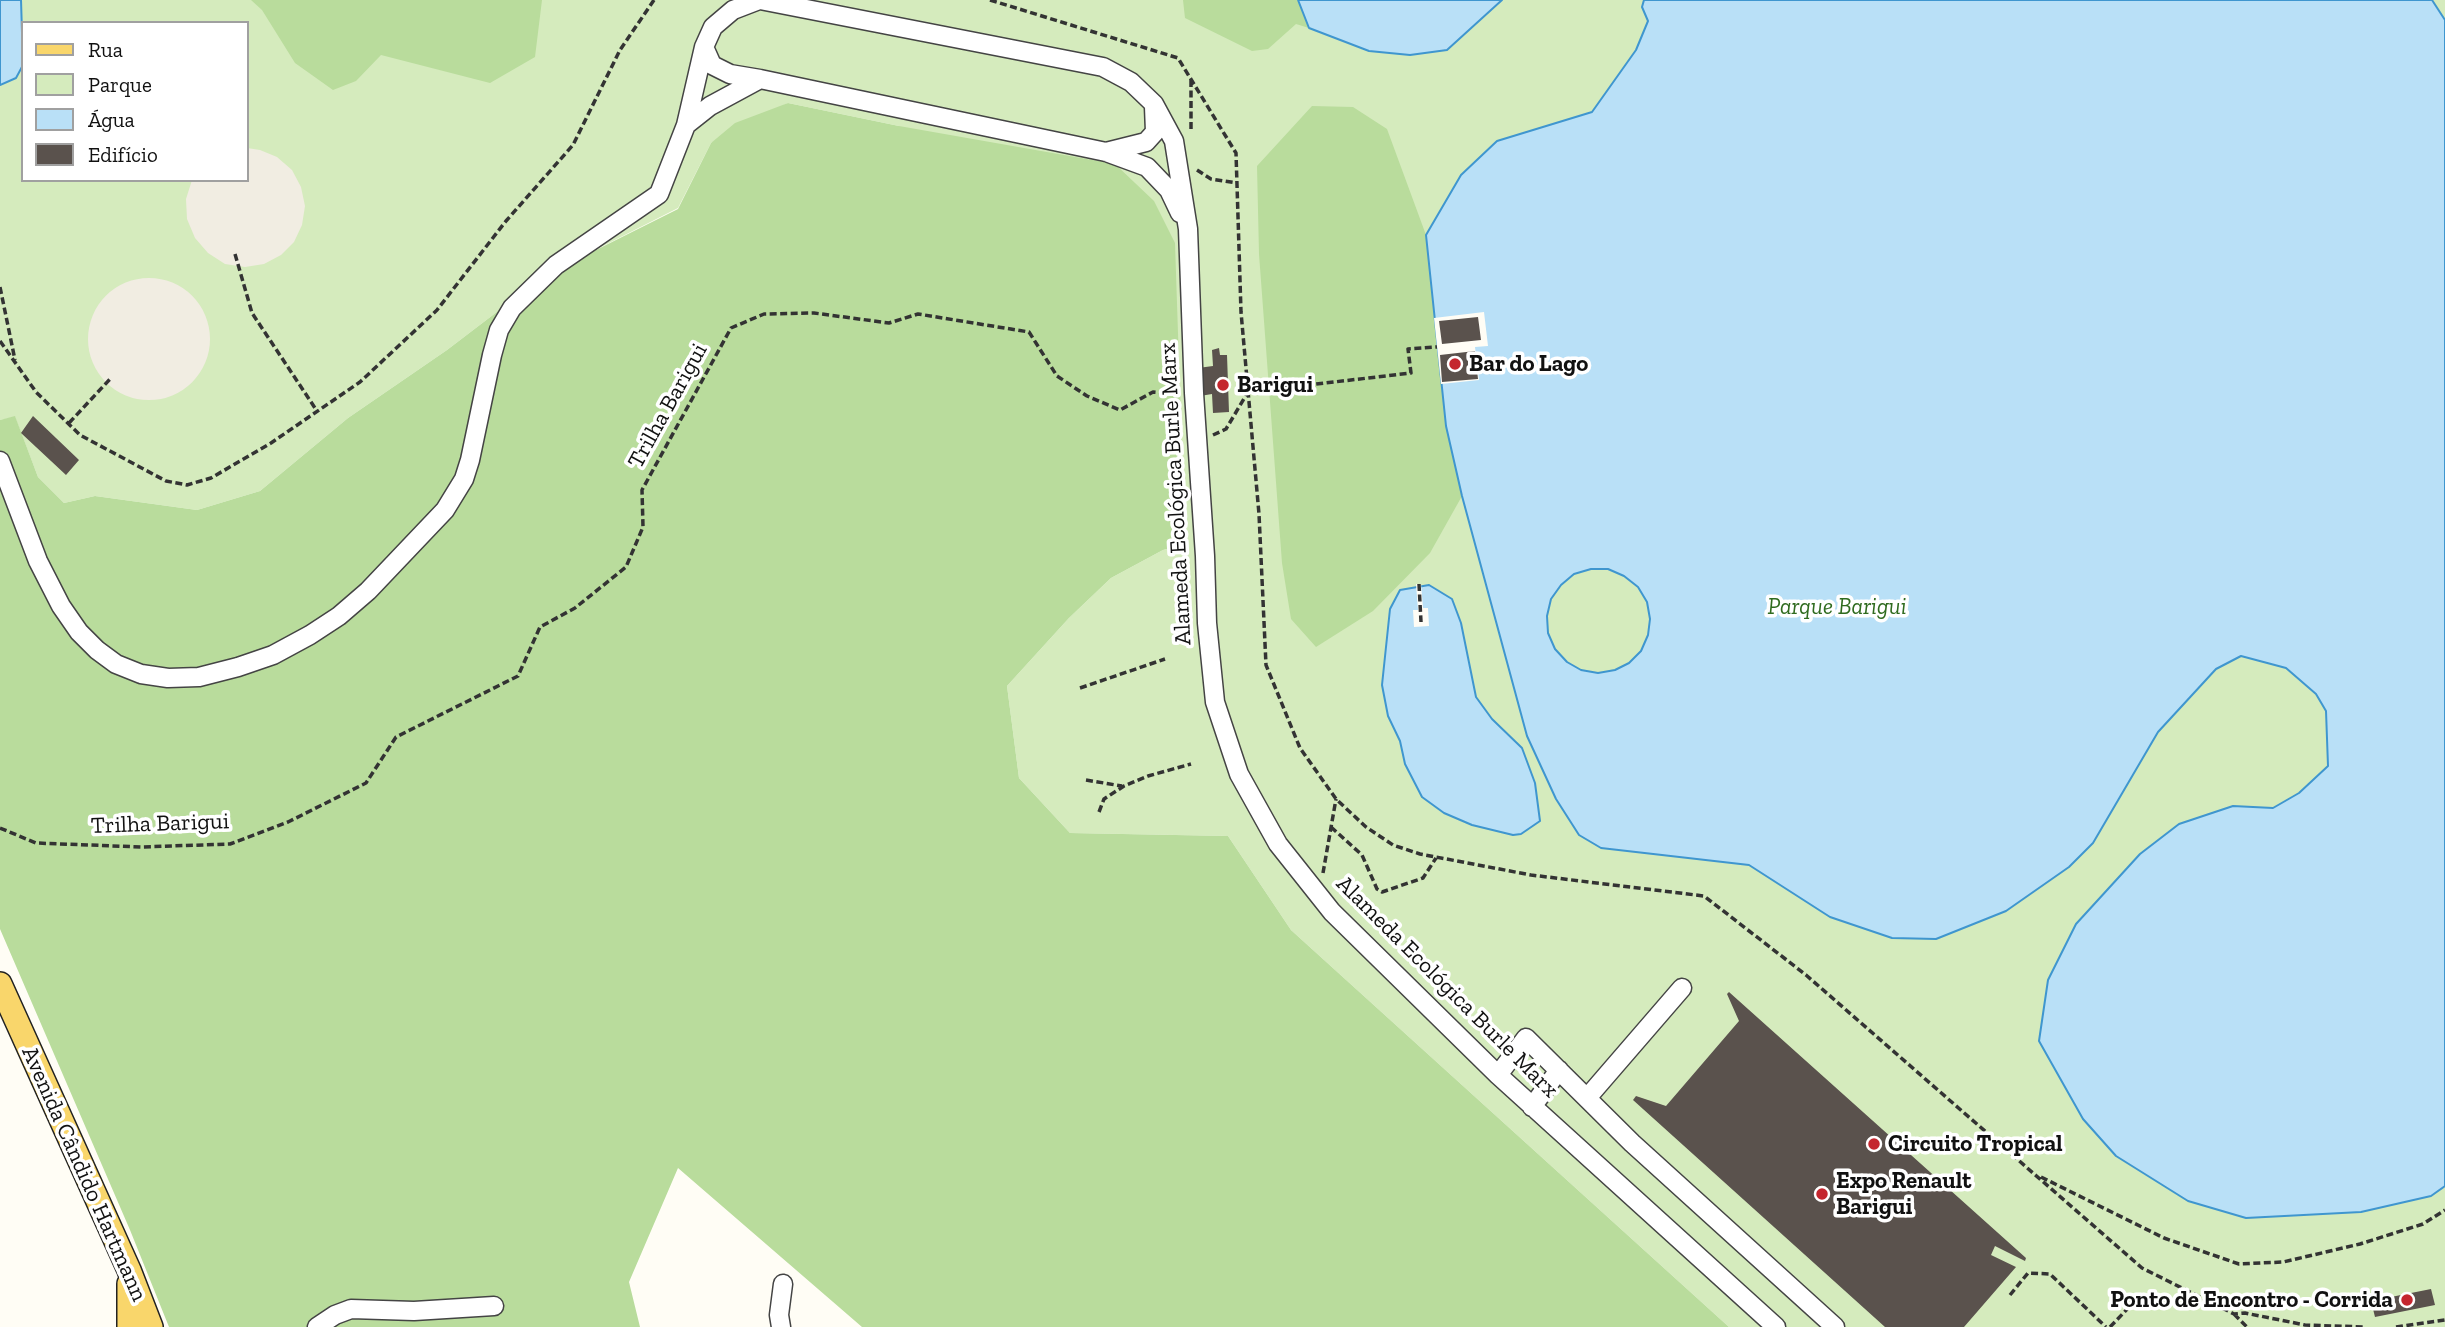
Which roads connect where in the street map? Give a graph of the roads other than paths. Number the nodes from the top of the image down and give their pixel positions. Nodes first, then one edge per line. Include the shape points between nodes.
1 (759, 0) edge
2 (704, 47) junction
3 (760, 79) junction
4 (1154, 104) junction
5 (686, 125) junction
6 (1106, 152) junction
7 (1188, 229) junction
8 (0, 461) edge
9 (0, 984) edge
10 (1682, 988) dead end
11 (1559, 1070) junction
12 (1498, 1075) junction
13 (1587, 1098) junction
14 (1532, 1107) junction
15 (129, 1270) junction
16 (783, 1284) dead end
17 (494, 1306) dead end
18 (129, 1327) edge
19 (150, 1327) edge
20 (317, 1327) edge
21 (781, 1327) edge
22 (1776, 1327) edge
23 (1835, 1327) edge

1 - 2 street, Alameda Ecológica Burle Marx via 733,10 713,27
1 - 4 street, Alameda Ecológica Burle Marx via 1103,67 1130,82
2 - 3 street, Alameda Ecológica Burle Marx via 712,65 730,74
2 - 5 street, Alameda Ecológica Burle Marx
3 - 5 street
3 - 6 street, Alameda Ecológica Burle Marx
4 - 6 street via 1155,132 1146,142
4 - 7 street, Alameda Ecológica Burle Marx via 1174,141
5 - 8 street, Alameda Ecológica Burle Marx via 659,194 556,265 512,308 499,330 464,479 445,510 339,616 273,655 199,677 141,674 116,664 79,632 61,606 38,561
6 - 7 street, Alameda Ecológica Burle Marx via 1147,167 1169,190
7 - 12 street, Alameda Ecológica Burle Marx via 1207,623 1215,702 1238,774 1279,844 1332,912
9 - 15 main road, Avenida Cândido Hartmann
10 - 13 street
11 - 12 street via 1526,1038
11 - 13 street
11 - 14 street
12 - 14 street, Alameda Ecológica Burle Marx
13 - 23 street
14 - 22 street, Alameda Ecológica Burle Marx
15 - 18 main road
15 - 19 main road, Avenida Cândido Hartmann
16 - 21 street
17 - 20 street via 351,1309

